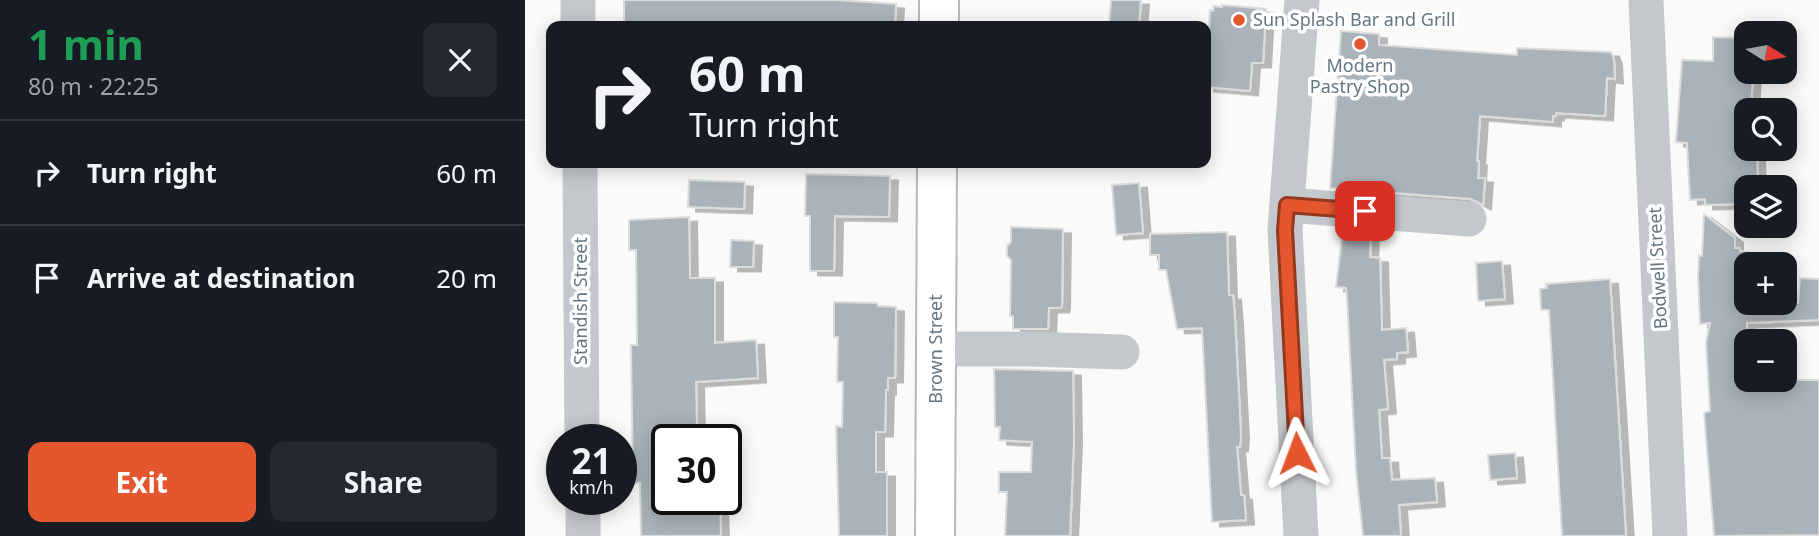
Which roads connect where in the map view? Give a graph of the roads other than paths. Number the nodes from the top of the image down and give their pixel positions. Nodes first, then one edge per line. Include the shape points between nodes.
1 (578, 0) edge
2 (939, 0) edge
3 (1302, 0) edge
4 (1646, 0) edge
5 (579, 21) edge
6 (939, 21) edge
7 (580, 168) edge
8 (937, 168) edge
9 (1287, 205) junction
10 (1469, 219) dead end
11 (936, 349) junction
12 (1122, 352) dead end
13 (582, 424) edge
14 (583, 515) edge
15 (583, 536) edge
16 (935, 536) edge
17 (1301, 536) edge
18 (1670, 536) edge

1 - 5 street
2 - 6 main road
3 - 9 street
4 - 18 street, Bodwell Street
7 - 13 street, Standish Street
8 - 11 main road, Brown Street
9 - 10 street
9 - 17 street
11 - 12 street
11 - 16 main road, Brown Street
14 - 15 street

